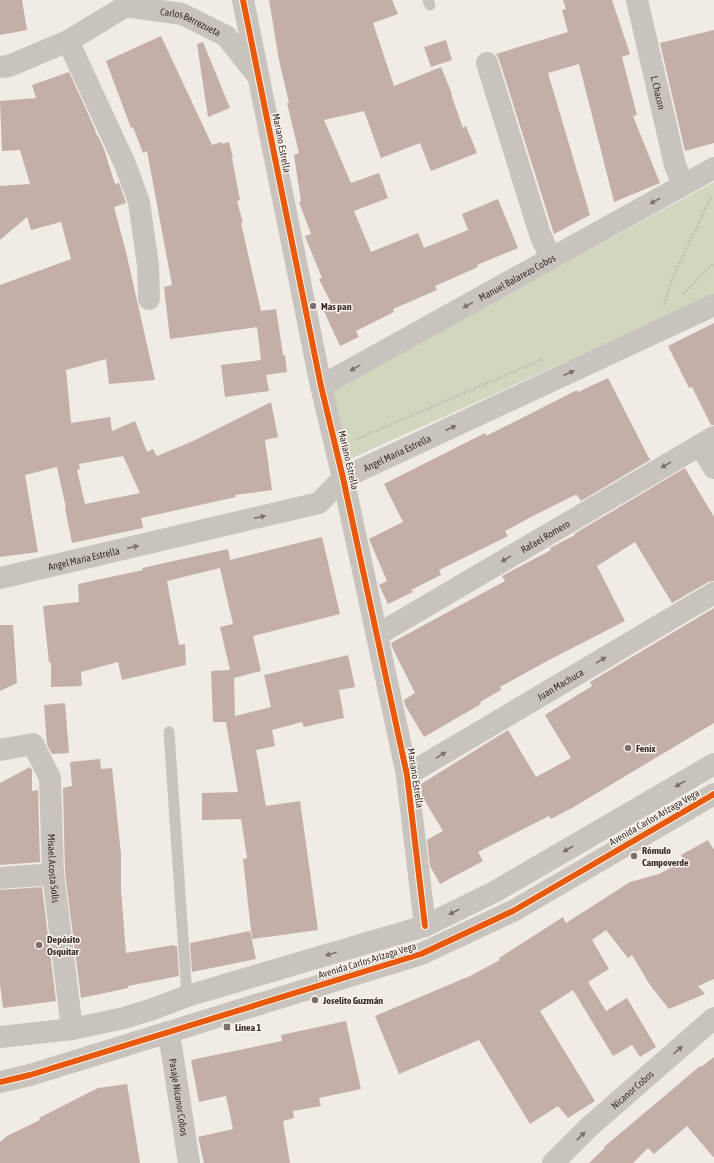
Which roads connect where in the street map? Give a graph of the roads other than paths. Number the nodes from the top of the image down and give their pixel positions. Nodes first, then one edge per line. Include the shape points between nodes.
1 (243, 0) edge
2 (637, 0) edge
3 (131, 3) edge
4 (68, 41) junction
5 (487, 63) dead end
6 (0, 67) edge
7 (258, 77) junction
8 (714, 168) edge
9 (683, 185) junction
10 (551, 259) junction
11 (149, 299) dead end
12 (714, 305) edge
13 (320, 386) junction
14 (707, 441) edge
15 (714, 468) edge
16 (343, 478) junction
17 (0, 578) edge
18 (714, 593) edge
19 (377, 635) junction
20 (169, 732) dead end
21 (0, 750) edge
22 (714, 764) edge
23 (407, 775) junction
24 (714, 794) edge
25 (53, 874) junction
26 (0, 878) edge
27 (425, 926) junction
28 (187, 996) junction
29 (714, 1018) edge
30 (72, 1029) junction
31 (168, 1032) junction
32 (0, 1036) edge
33 (0, 1082) edge
34 (189, 1163) edge
35 (553, 1163) edge

1 - 7 street, Mariano Estrella
2 - 9 street, L. Chacon via 675,164
3 - 4 street, Carlos Berrezueta
3 - 7 street, Carlos Berrezueta via 182,14 226,36
4 - 6 street, Carlos Berrezueta via 9,66
4 - 11 street via 125,164 139,202 148,265
5 - 10 street via 540,234
7 - 13 street, Mariano Estrella
8 - 9 street, Manuel Balarezo Cobos
9 -> 10 street, Manuel Balarezo Cobos
10 -> 13 street, Manuel Balarezo Cobos
16 -> 12 street, Angel Maria Estrella
13 - 16 street, Mariano Estrella
14 - 15 street
14 -> 19 street, Rafael Romero
17 -> 16 street, Angel Maria Estrella via 319,503
16 - 19 street, Mariano Estrella
23 -> 18 street, Juan Machuca
19 - 23 street, Mariano Estrella
20 - 28 lane
21 - 25 street, Misael Acosta Solis via 33,744 50,778
22 -> 27 street, Avenida Carlos Arízaga Vega via 496,891
23 - 27 street, Mariano Estrella
24 - 31 street, Avenida Carlos Arízaga Vega via 513,911 421,954
25 - 26 street
25 - 30 street, Misael Acosta Solis
27 -> 28 street, Avenida Carlos Arízaga Vega
28 - 30 street, Avenida Carlos Arízaga Vega via 131,1016
35 -> 29 street, Nicanor Cobos via 589,1127
30 - 32 street, Avenida Carlos Arízaga Vega
31 - 33 street, Avenida Carlos Arízaga Vega
31 - 34 street, Pasaje Nicanor Cobos

